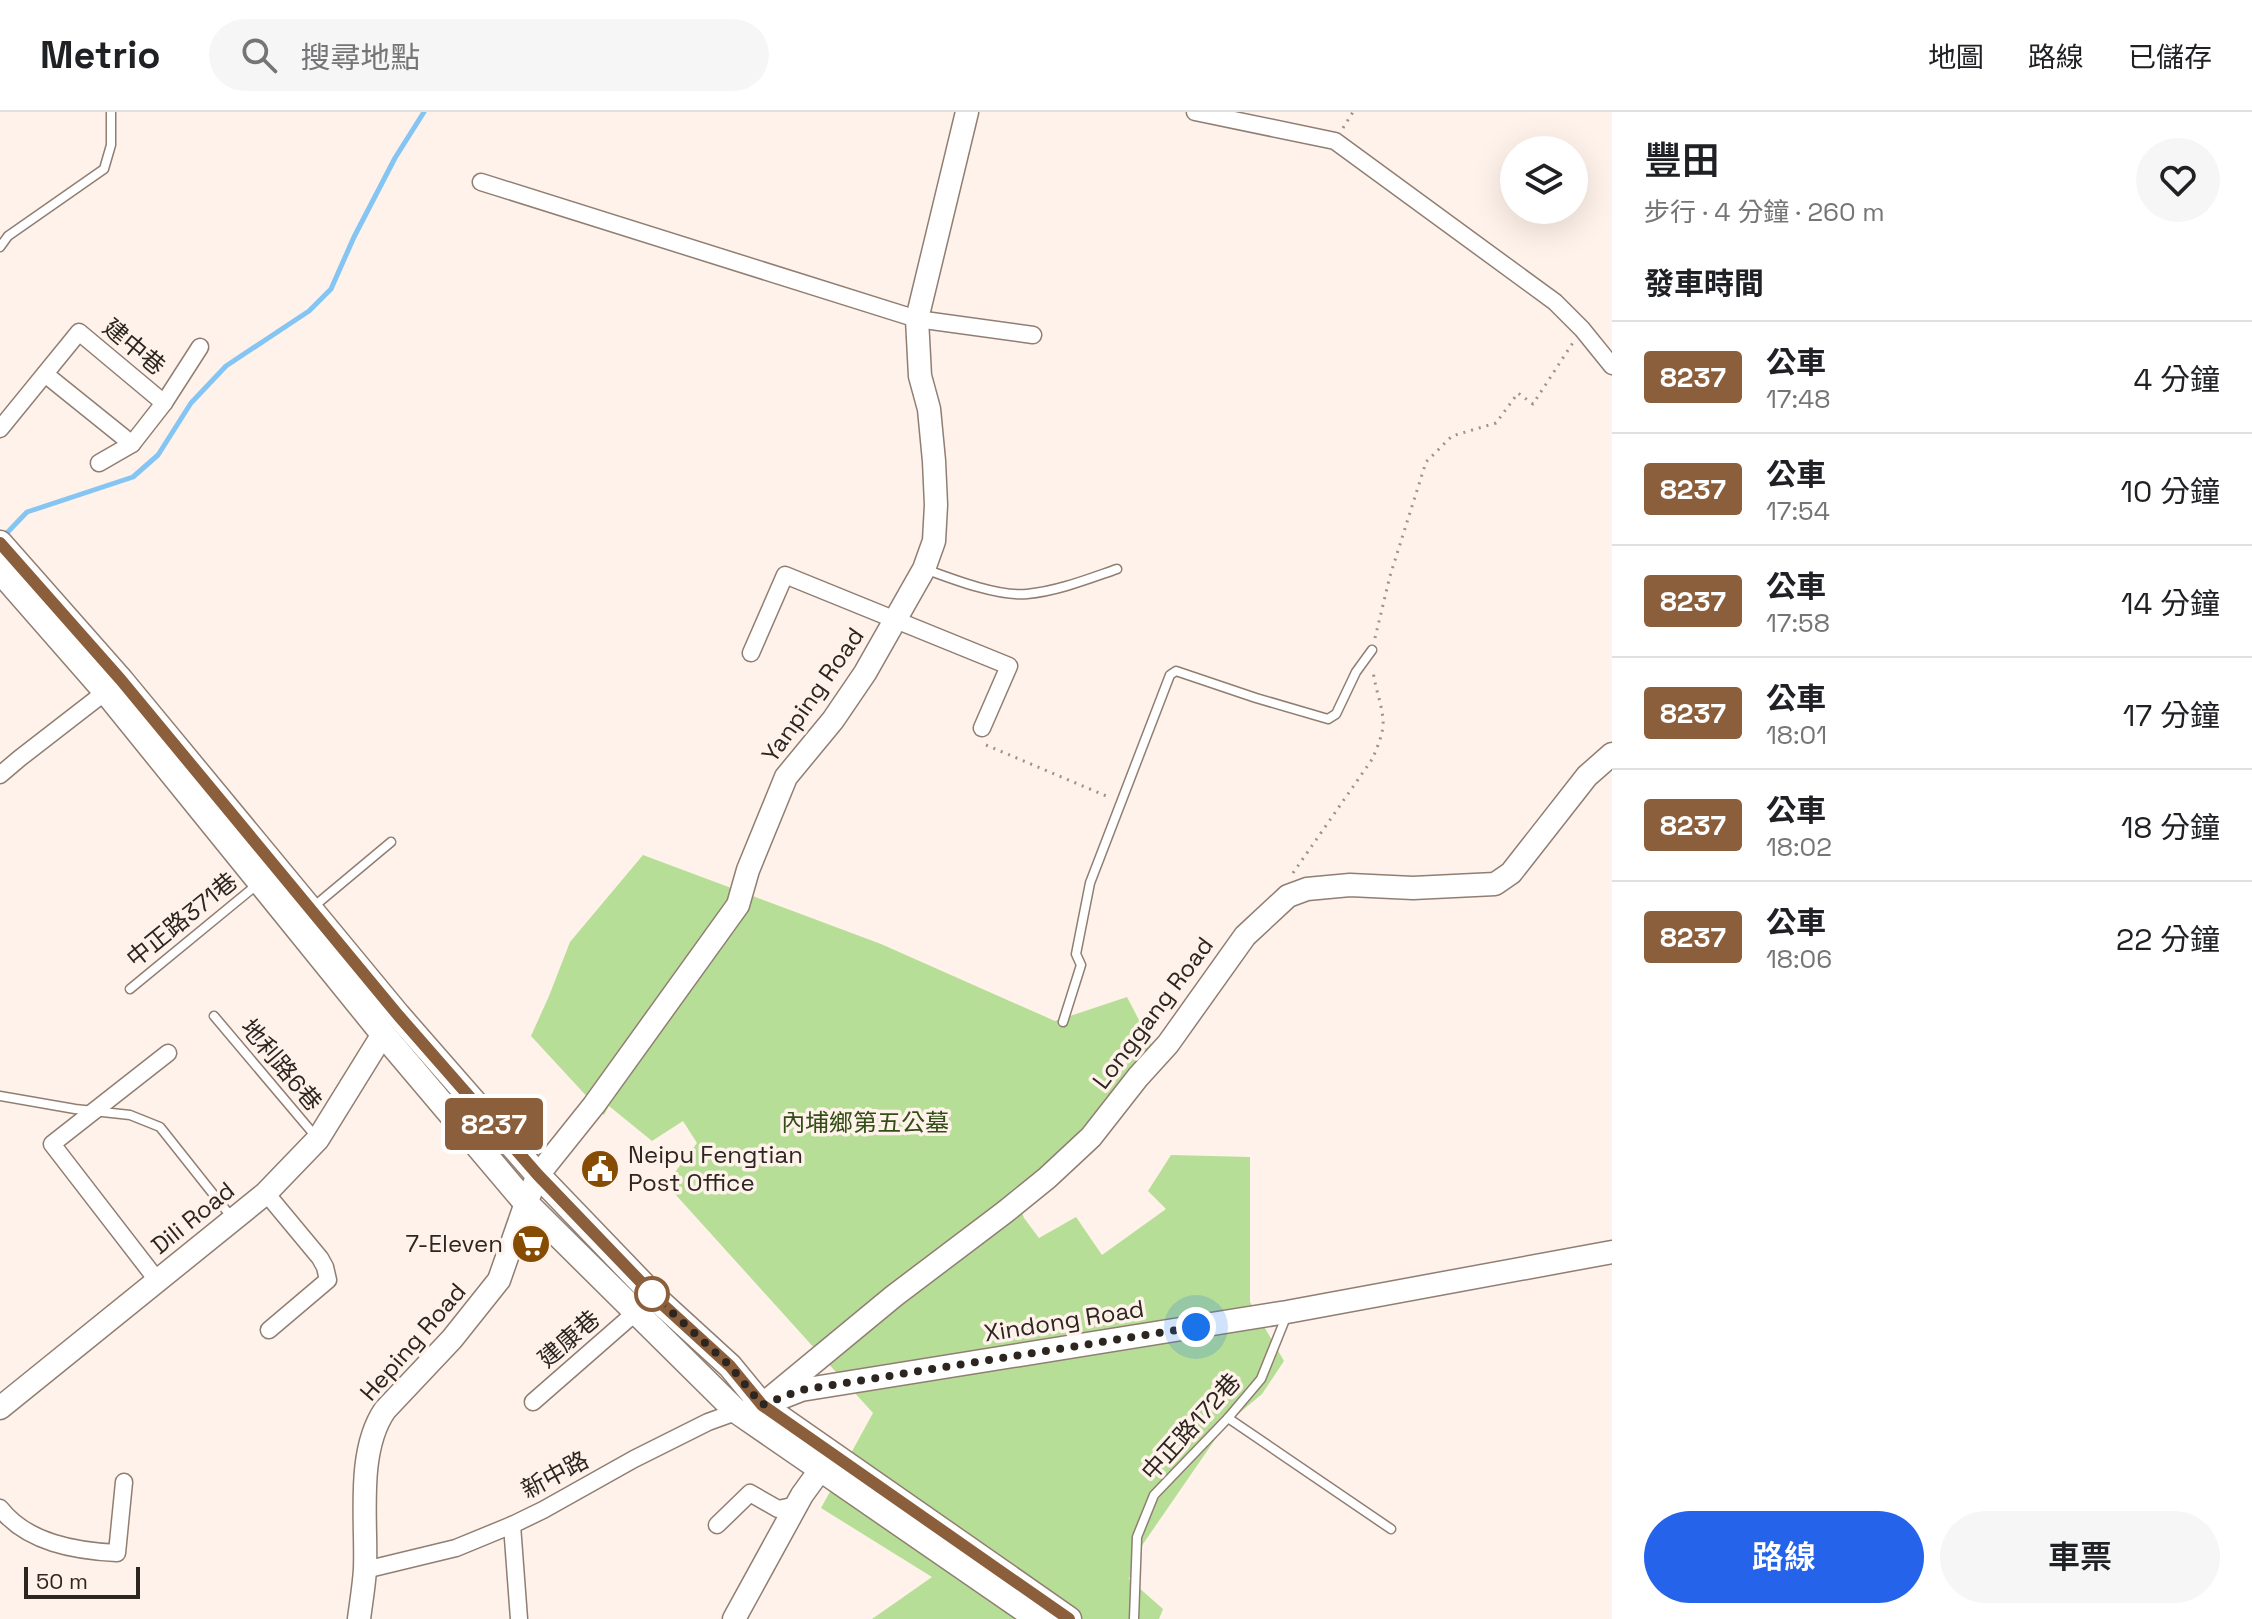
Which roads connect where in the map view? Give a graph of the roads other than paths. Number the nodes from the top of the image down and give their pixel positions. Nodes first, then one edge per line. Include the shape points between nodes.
1 (111, 112) edge
2 (967, 112) edge
3 (1195, 112) edge
4 (481, 182) dead end
5 (0, 247) edge
6 (917, 319) junction
7 (1033, 335) dead end
8 (200, 347) dead end
9 (1612, 366) edge
10 (45, 374) junction
11 (164, 403) junction
12 (0, 429) edge
13 (132, 444) junction
14 (99, 463) dead end
15 (2, 554) edge
16 (924, 569) junction
17 (1117, 569) dead end
18 (894, 620) junction
19 (1372, 650) road end
20 (751, 653) dead end
21 (114, 686) junction
22 (984, 736) road end
23 (1612, 754) edge
24 (0, 775) edge
25 (391, 842) dead end
26 (260, 882) junction
27 (311, 909) junction
28 (130, 989) dead end
29 (214, 1016) dead end
30 (1063, 1022) dead end
31 (383, 1034) junction
32 (168, 1053) dead end
33 (0, 1096) edge
34 (94, 1111) junction
35 (318, 1139) junction
36 (538, 1175) junction
37 (266, 1193) junction
38 (526, 1203) junction
39 (233, 1220) junction
40 (1612, 1252) edge
41 (157, 1280) junction
42 (636, 1312) junction
43 (1287, 1312) junction
44 (269, 1330) dead end
45 (533, 1402) dead end
46 (762, 1405) junction
47 (0, 1408) edge
48 (735, 1410) junction
49 (1228, 1418) junction
50 (826, 1462) junction
51 (124, 1482) dead end
52 (797, 1505) junction
53 (0, 1508) edge
54 (512, 1525) junction
55 (717, 1525) dead end
56 (1391, 1529) dead end
57 (365, 1570) junction
58 (359, 1619) edge
59 (519, 1619) edge
60 (734, 1619) edge
61 (1038, 1619) edge
62 (1069, 1619) edge
63 (1134, 1619) edge

1 - 5 lane via 111,145 104,169
2 - 6 street, Yanping Road
3 - 9 street via 1335,141 1555,302
4 - 6 street
6 - 7 street
6 - 16 street, Yanping Road via 936,505 934,541
8 - 11 street
10 - 11 street, 建中巷 via 79,332
10 - 12 street, 建中巷
10 - 13 street
11 - 13 street
13 - 14 street
15 - 21 main road
16 - 17 lane via 1024,595
16 - 18 street, Yanping Road
18 - 20 street via 785,575
18 - 22 street via 1009,666
18 - 36 street, Yanping Road via 841,708 786,777 738,905
19 - 30 lane via 1336,714 1328,719 1176,671 1170,675 1090,883 1076,954 1081,965
21 - 24 street
21 - 26 main road
21 - 27 main road
23 - 46 street, Longgang Road via 1587,776 1511,873 1495,884 1350,885 1288,896 1245,936 1168,1044 1091,1137 1016,1204
25 - 27 lane
26 - 28 lane, 中正路371巷
26 - 31 main road
27 - 36 main road
29 - 35 lane, 地利路6巷
31 - 35 street, Dili Road
31 - 38 main road
32 - 34 street
33 - 34 lane
34 - 39 lane via 130,1115 160,1127
34 - 41 street via 52,1144
35 - 37 street, Dili Road
36 - 38 street, Yanping Road
36 - 46 main road via 730,1366
37 - 39 street, Dili Road
37 - 44 street via 320,1258 328,1280
38 - 42 main road
38 - 57 street, Heping Road via 499,1280 378,1420 364,1483
39 - 41 street, Dili Road
40 - 43 street, Xindong Road
41 - 47 street, Dili Road
42 - 45 street, 建康巷
42 - 48 main road
43 - 46 street, Xindong Road via 801,1390
43 - 49 lane, 中正路172巷 via 1261,1379
46 - 48 street, 新中路
46 - 50 main road
48 - 50 main road
48 - 54 street, 新中路
49 - 56 lane
49 - 63 lane, 中正路172巷 via 1154,1495 1137,1537
50 - 52 street
50 - 61 main road
50 - 62 main road
51 - 53 street via 117,1553 37,1538
52 - 55 street via 778,1509 750,1493
52 - 60 street
54 - 57 street, 新中路 via 456,1548
54 - 59 street
57 - 58 street, Heping Road

